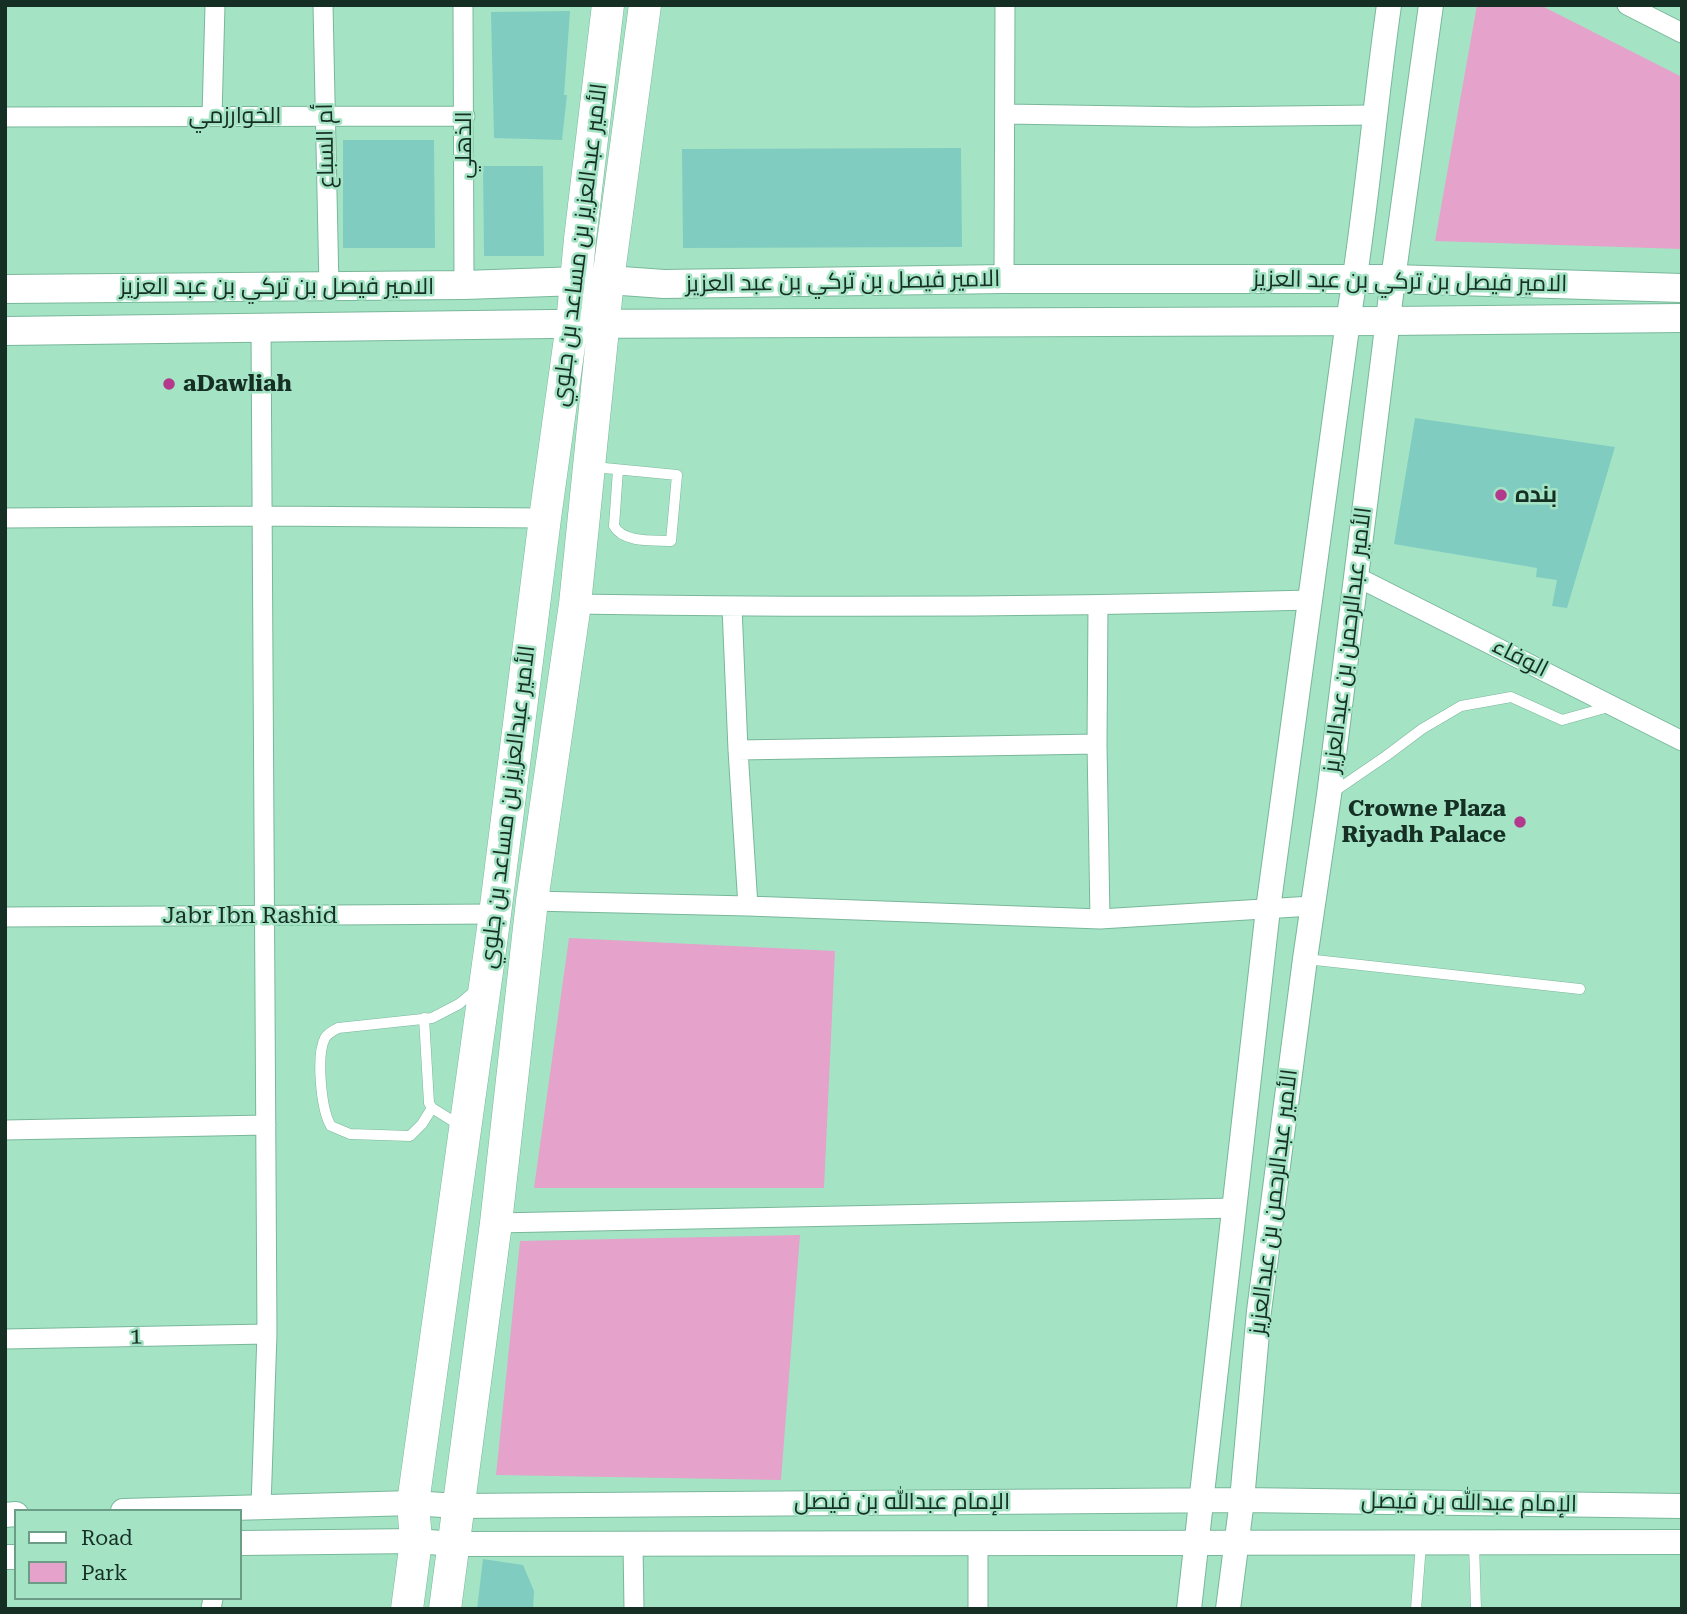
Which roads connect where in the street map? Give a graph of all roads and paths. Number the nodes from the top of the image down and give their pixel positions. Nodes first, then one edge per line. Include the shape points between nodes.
1 (215, 5) edge
2 (323, 5) edge
3 (463, 5) edge
4 (608, 5) edge
5 (645, 5) edge
6 (1005, 5) edge
7 (1389, 5) edge
8 (1431, 5) edge
9 (1627, 5) edge
10 (1682, 33) edge
11 (1005, 114) junction
12 (1373, 115) junction
13 (212, 116) junction
14 (326, 116) junction
15 (465, 116) junction
16 (5, 117) edge
17 (1004, 279) junction
18 (1393, 279) junction
19 (608, 280) junction
20 (1355, 280) junction
21 (576, 282) junction
22 (464, 285) junction
23 (329, 287) junction
24 (1682, 288) edge
25 (5, 289) edge
26 (1682, 318) edge
27 (1348, 321) junction
28 (1388, 321) junction
29 (572, 324) junction
30 (604, 324) junction
31 (261, 328) junction
32 (5, 331) edge
33 (604, 468) junction
34 (262, 516) junction
35 (545, 518) junction
36 (5, 519) edge
37 (1357, 577) junction
38 (1310, 600) junction
39 (575, 604) junction
40 (1098, 606) junction
41 (732, 607) junction
42 (1615, 706) junction
43 (1682, 741) edge
44 (1097, 744) junction
45 (737, 750) junction
46 (1329, 795) junction
47 (532, 901) junction
48 (748, 906) junction
49 (1312, 906) junction
50 (1268, 909) junction
51 (495, 914) junction
52 (265, 916) junction
53 (5, 917) edge
54 (1100, 919) junction
55 (1305, 958) junction
56 (486, 982) junction
57 (1580, 989) dead end
58 (424, 1018) junction
59 (432, 1108) junction
60 (266, 1125) junction
61 (465, 1129) junction
62 (5, 1130) edge
63 (1236, 1208) junction
64 (496, 1223) junction
65 (267, 1334) junction
66 (5, 1339) edge
67 (1202, 1500) junction
68 (1242, 1500) junction
69 (413, 1503) junction
70 (776, 1503) junction
71 (872, 1503) junction
72 (261, 1506) junction
73 (457, 1506) junction
74 (1682, 1506) edge
75 (178, 1509) edge
76 (416, 1541) junction
77 (1682, 1542) edge
78 (242, 1543) edge
79 (781, 1543) junction
80 (876, 1543) junction
81 (978, 1543) junction
82 (1474, 1543) junction
83 (454, 1544) junction
84 (633, 1544) junction
85 (1420, 1544) junction
86 (1198, 1545) junction
87 (1236, 1545) junction
88 (407, 1609) edge
89 (445, 1609) edge
90 (634, 1609) edge
91 (978, 1609) edge
92 (1189, 1609) edge
93 (1228, 1609) edge
94 (1416, 1609) edge
95 (1476, 1609) edge

1 - 13 street
2 - 14 street, أم السباع
3 - 15 street, الذهلي
4 - 21 main road, الأمير عبدالعزيز بن مساعد بن جلوي
5 - 19 main road, الأمير عبدالعزيز بن مساعد بن جلوي
6 - 11 street
7 - 12 street, الأمير عبدالرحمن بن عبدالعزيز
8 - 18 street, الأمير عبدالرحمن بن عبدالعزيز
9 - 10 street
11 - 12 street
11 - 17 street
12 - 20 street, الأمير عبدالرحمن بن عبدالعزيز
13 - 14 street, الخوارزمي
13 - 16 street, الخوارزمي
14 - 15 street, الخوارزمي
14 - 23 street, أم السباع
15 - 22 street, الذهلي
17 - 19 main road, الامير فيصل بن تركي بن عبد العزيز via 664,284
17 - 20 main road, الامير فيصل بن تركي بن عبد العزيز
18 - 20 main road, الامير فيصل بن تركي بن عبد العزيز
18 - 24 main road, الامير فيصل بن تركي بن عبد العزيز
18 - 28 street, الأمير عبدالرحمن بن عبدالعزيز
19 - 21 main road, الامير فيصل بن تركي بن عبد العزيز
19 - 30 main road, الأمير عبدالعزيز بن مساعد بن جلوي
20 - 27 street, الأمير عبدالرحمن بن عبدالعزيز
21 - 22 main road, الامير فيصل بن تركي بن عبد العزيز
21 - 29 main road, الأمير عبدالعزيز بن مساعد بن جلوي
22 - 23 main road, الامير فيصل بن تركي بن عبد العزيز
23 - 25 main road, الامير فيصل بن تركي بن عبد العزيز
26 - 28 main road, الامير فيصل بن تركي بن عبد العزيز
27 - 28 main road, الامير فيصل بن تركي بن عبد العزيز
27 - 30 main road, الامير فيصل بن تركي بن عبد العزيز
27 - 38 street, الأمير عبدالرحمن بن عبدالعزيز
28 - 37 street, الأمير عبدالرحمن بن عبدالعزيز
29 - 30 main road, الامير فيصل بن تركي بن عبد العزيز
29 - 31 main road, الامير فيصل بن تركي بن عبد العزيز
29 - 35 main road, الأمير عبدالعزيز بن مساعد بن جلوي
30 - 33 main road, الأمير عبدالعزيز بن مساعد بن جلوي
31 - 32 main road, الامير فيصل بن تركي بن عبد العزيز
31 - 34 street
33 - 33 lane via 618,533 671,541 677,475
33 - 39 main road, الأمير عبدالعزيز بن مساعد بن جلوي
34 - 35 street
34 - 36 street
34 - 52 street
35 - 51 main road, الأمير عبدالعزيز بن مساعد بن جلوي
37 - 42 street, الوفاء
37 - 46 street, الأمير عبدالرحمن بن عبدالعزيز
38 - 40 street
38 - 50 street, الأمير عبدالرحمن بن عبدالعزيز
39 - 41 street
39 - 47 main road, الأمير عبدالعزيز بن مساعد بن جلوي
40 - 41 street
40 - 44 street
41 - 45 street
42 - 43 street, الوفاء
42 - 46 lane via 1562,720 1511,697 1461,706
44 - 45 street
44 - 54 street
45 - 48 street
46 - 49 street, الأمير عبدالرحمن بن عبدالعزيز
47 - 48 street
47 - 64 main road, الأمير عبدالعزيز بن مساعد بن جلوي
48 - 54 street
49 - 50 street
49 - 55 street, الأمير عبدالرحمن بن عبدالعزيز
50 - 54 street
50 - 63 street, الأمير عبدالرحمن بن عبدالعزيز
51 - 52 street, Jabr Ibn Rashid
51 - 56 main road, الأمير عبدالعزيز بن مساعد بن جلوي
52 - 53 street, Jabr Ibn Rashid
52 - 60 street
55 - 57 lane
55 - 68 street, الأمير عبدالرحمن بن عبدالعزيز via 1259,1311
56 - 58 lane via 446,1012
56 - 61 main road, الأمير عبدالعزيز بن مساعد بن جلوي
58 - 59 lane
58 - 59 lane via 338,1028 329,1033 320,1053 324,1107 331,1126 340,1131 410,1136
59 - 61 lane
60 - 62 street
60 - 65 street
61 - 69 main road, الأمير عبدالعزيز بن مساعد بن جلوي
63 - 64 street
63 - 67 street, الأمير عبدالرحمن بن عبدالعزيز
64 - 73 main road, الأمير عبدالعزيز بن مساعد بن جلوي
65 - 66 street, 1
65 - 72 street
67 - 68 street, الإمام عبدالله بن فيصل
67 - 71 street, الإمام عبدالله بن فيصل
67 - 86 street, الأمير عبدالرحمن بن عبدالعزيز
68 - 74 street, الإمام عبدالله بن فيصل
68 - 87 street, الأمير عبدالرحمن بن عبدالعزيز
69 - 72 street, الإمام عبدالله بن فيصل
69 - 73 street, الإمام عبدالله بن فيصل
69 - 76 main road, الأمير عبدالعزيز بن مساعد بن جلوي
70 - 71 street, الإمام عبدالله بن فيصل
70 - 73 street, الإمام عبدالله بن فيصل
70 - 79 street via 792,1508 800,1523 793,1538
71 - 80 street via 857,1507 849,1525 857,1538
72 - 75 street, الإمام عبدالله بن فيصل
73 - 83 main road, الأمير عبدالعزيز بن مساعد بن جلوي
76 - 78 street, الإمام عبدالله بن فيصل
76 - 83 street, الإمام عبدالله بن فيصل
76 - 88 main road, الأمير عبدالعزيز بن مساعد بن جلوي
77 - 82 street, الإمام عبدالله بن فيصل
79 - 80 street, الإمام عبدالله بن فيصل
79 - 84 street, الإمام عبدالله بن فيصل
80 - 81 street, الإمام عبدالله بن فيصل
81 - 86 street, الإمام عبدالله بن فيصل
81 - 91 street
82 - 85 street, الإمام عبدالله بن فيصل
82 - 95 lane
83 - 84 street, الإمام عبدالله بن فيصل
83 - 89 main road, الأمير عبدالعزيز بن مساعد بن جلوي
84 - 90 street
85 - 87 street, الإمام عبدالله بن فيصل
85 - 94 lane
86 - 87 street, الإمام عبدالله بن فيصل
86 - 92 street, الأمير عبدالرحمن بن عبدالعزيز
87 - 93 street, الأمير عبدالرحمن بن عبدالعزيز

